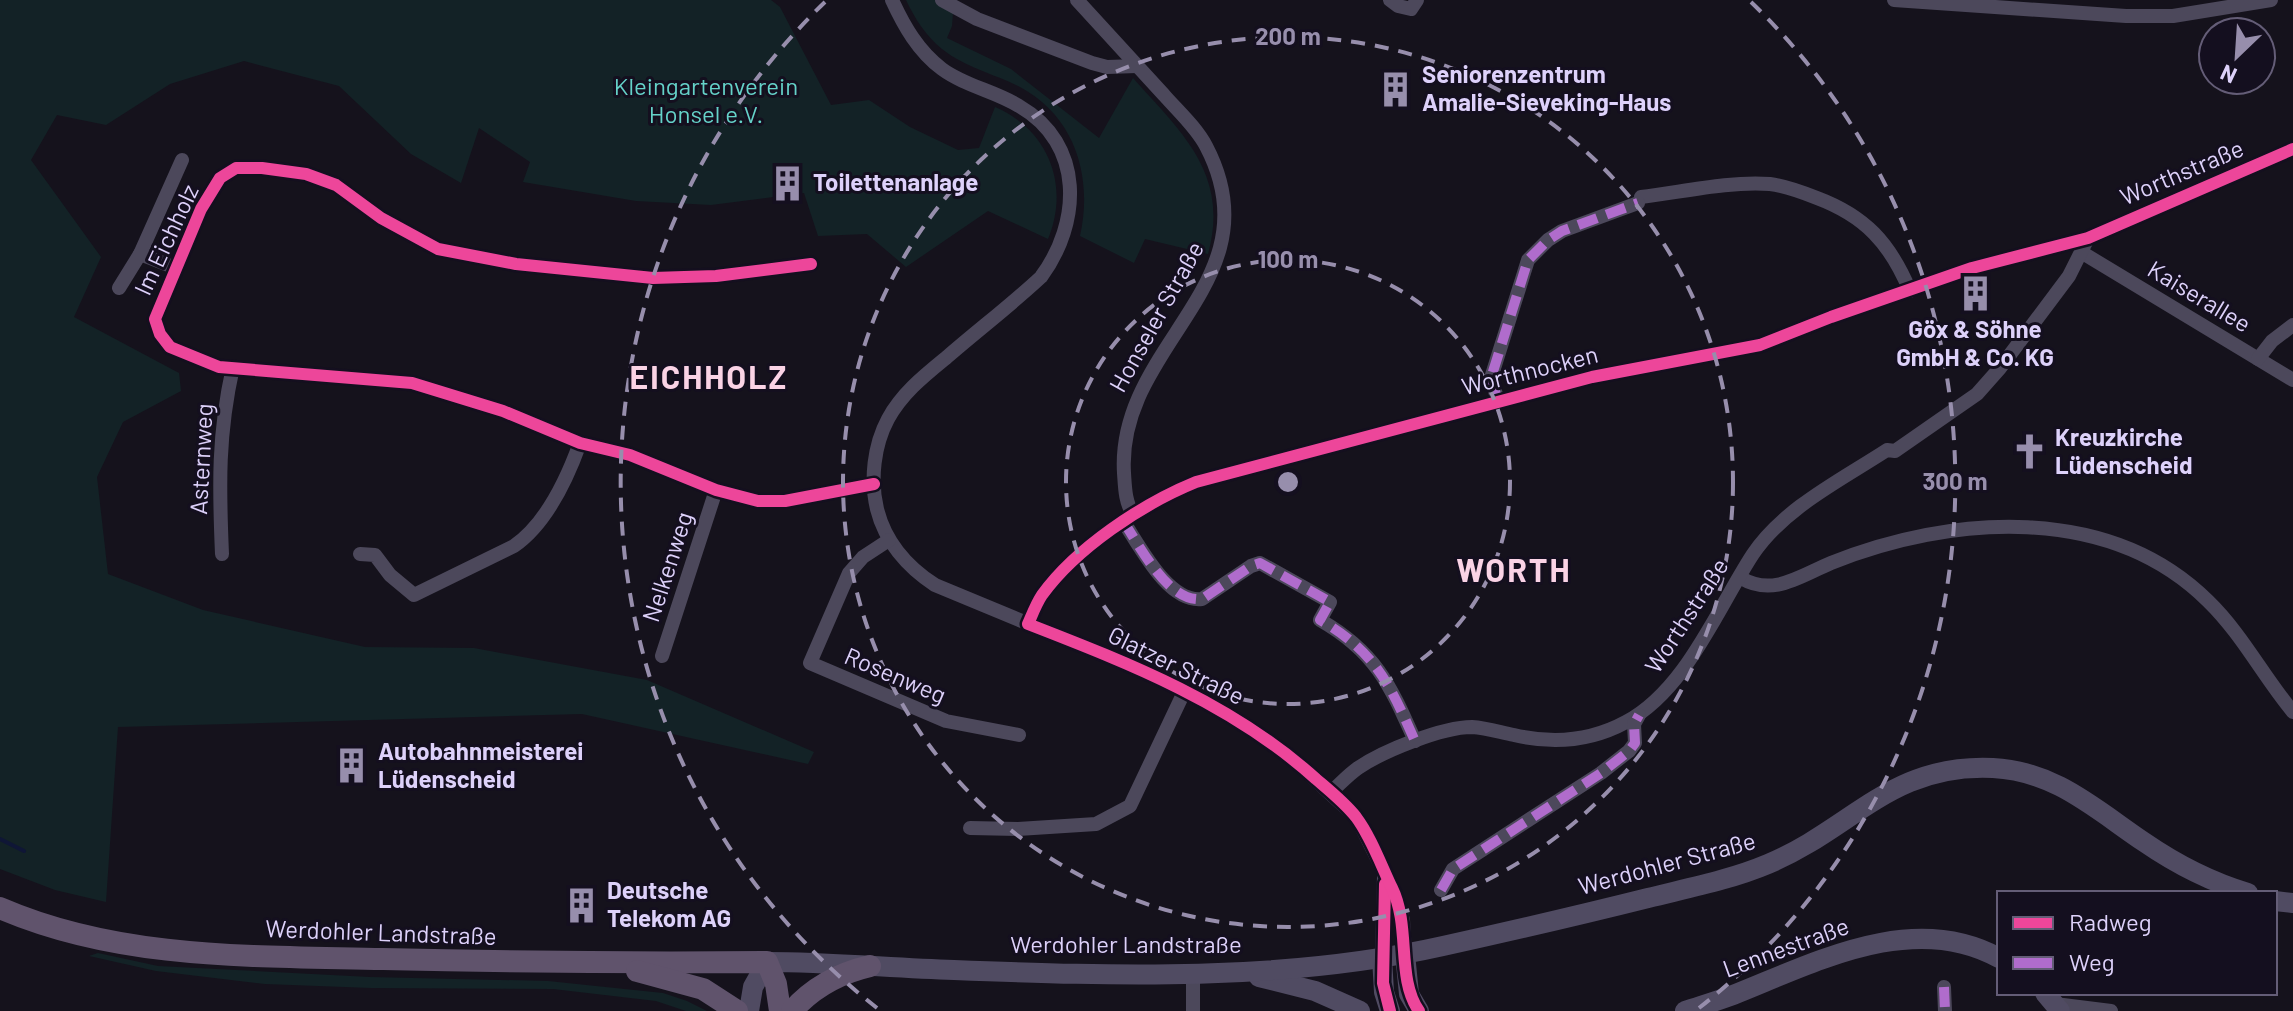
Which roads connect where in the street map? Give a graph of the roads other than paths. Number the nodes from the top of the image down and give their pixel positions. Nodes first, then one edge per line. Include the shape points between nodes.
1 (892, 0) edge
2 (942, 0) edge
3 (1077, 0) edge
4 (1390, 0) edge
5 (1417, 0) edge
6 (1894, 0) edge
7 (2271, 0) edge
8 (1137, 66) junction
9 (2293, 149) edge
10 (182, 160) dead end
11 (2088, 238) junction
12 (2081, 252) junction
13 (140, 254) junction
14 (811, 264) dead end
15 (176, 268) junction
16 (119, 288) dead end
17 (1910, 291) junction
18 (2293, 325) edge
19 (2258, 359) junction
20 (233, 367) junction
21 (2293, 380) edge
22 (1498, 401) junction
23 (580, 443) junction
24 (874, 484) junction
25 (716, 490) junction
26 (1128, 517) junction
27 (889, 540) junction
28 (222, 554) dead end
29 (360, 554) dead end
30 (1741, 578) junction
31 (1028, 624) junction
32 (662, 656) dead end
33 (1185, 690) junction
34 (2293, 712) edge
35 (1639, 715) junction
36 (1019, 735) dead end
37 (1415, 741) junction
38 (1331, 792) junction
39 (970, 828) dead end
40 (1384, 873) junction
41 (1441, 890) dead end
42 (2243, 891) edge
43 (0, 908) edge
44 (1405, 954) junction
45 (1997, 957) edge
46 (1382, 958) junction
47 (609, 962) junction
48 (767, 962) junction
49 (870, 966) junction
50 (1240, 972) junction
51 (1193, 973) junction
52 (1944, 987) dead end
53 (2053, 1003) edge
54 (737, 1011) edge
55 (749, 1011) edge
56 (780, 1011) edge
57 (792, 1011) edge
58 (1193, 1011) edge
59 (1360, 1011) edge
60 (1390, 1011) edge
61 (1419, 1011) edge
62 (1685, 1011) edge
63 (1945, 1011) edge
64 (2111, 1011) edge

1 - 24 street, Glatzer Straße via 905,28 939,67 1020,106 1045,128 1068,172 1070,207 1063,241 1041,277 904,395 881,433
2 - 8 street via 1092,63
3 - 8 street, Honseler Straße
4 - 5 street via 1411,9
6 - 7 street via 2173,16
8 - 26 street, Honseler Straße via 1207,148 1223,193 1225,230 1211,276 1143,385 1128,421 1123,448
9 - 11 street, Worthstraße
10 - 13 street
11 - 12 street, Worthstraße
11 - 17 street, Worthnocken via 1972,268
12 - 19 street, Kaiserallee
12 - 30 street, Worthstraße via 2069,276 1977,394 1802,506 1767,537
13 - 15 street
13 - 16 street
14 - 15 street, Im Eichholz via 653,278 516,264 438,249 381,218 336,185 306,174 236,168 220,178 201,209
15 - 20 street, Im Eichholz via 155,319 160,334 170,347 219,367
17 - 22 street, Worthnocken via 1760,345
17 - 22 street via 1868,225 1799,191 1771,184 1739,185 1639,200 1562,231 1528,260 1491,378
18 - 19 street
19 - 21 street, Kaiserallee
20 - 23 street, Im Eichholz via 412,383 503,411
20 - 28 street, Asternweg via 219,458
22 - 26 street, Worthnocken via 1196,482
23 - 25 street, Im Eichholz via 630,455
23 - 29 street via 570,470 528,536 489,559 414,595 375,555
24 - 25 street, Im Eichholz via 785,501 758,501
24 - 27 street, Glatzer Straße
25 - 32 street, Nelkenweg
26 - 31 street, Worthnocken via 1083,552 1041,596
26 - 37 street via 1165,583 1187,598 1202,599 1260,563 1330,602 1320,620 1374,663
27 - 31 street, Glatzer Straße via 935,585
27 - 36 street, Rosenweg via 849,573 810,663 946,721
30 - 34 street via 1759,587 1776,587 1855,554 1935,534 2017,526 2068,530 2148,557 2188,582 2235,629
30 - 35 street, Worthstraße via 1677,677
31 - 33 street, Glatzer Straße
33 - 38 street, Glatzer Straße via 1251,728
33 - 39 street, Glatzer Straße via 1130,806 1096,824
35 - 37 street, Worthstraße via 1594,736 1574,739 1469,727
35 - 41 street, Worthstraße via 1629,751 1453,869
37 - 38 street, Worthstraße via 1357,769
38 - 40 street, Glatzer Straße via 1357,818
40 - 44 street, Glatzer Straße via 1400,909
40 - 46 street, Glatzer Straße
42 - 44 main road, Werdohler Straße via 2188,869 2069,789 2029,773 1974,767 1903,783 1789,854 1744,872
43 - 47 main road, Werdohler Landstraße via 42,926 136,948 522,964
44 - 46 main road, Werdohler Straße
44 - 61 main road via 1409,994
45 - 62 main road, Lennestraße via 1964,944 1910,938 1810,962
46 - 50 main road, Werdohler Landstraße
46 - 60 main road
47 - 48 main road, Werdohler Landstraße
47 - 54 main road via 694,985
48 - 49 main road
48 - 55 main road via 753,987
48 - 56 main road
49 - 51 main road, Werdohler Landstraße
49 - 57 main road via 831,980
50 - 51 main road, Werdohler Landstraße
50 - 59 main road via 1315,991
51 - 58 street
52 - 63 street
53 - 64 street

